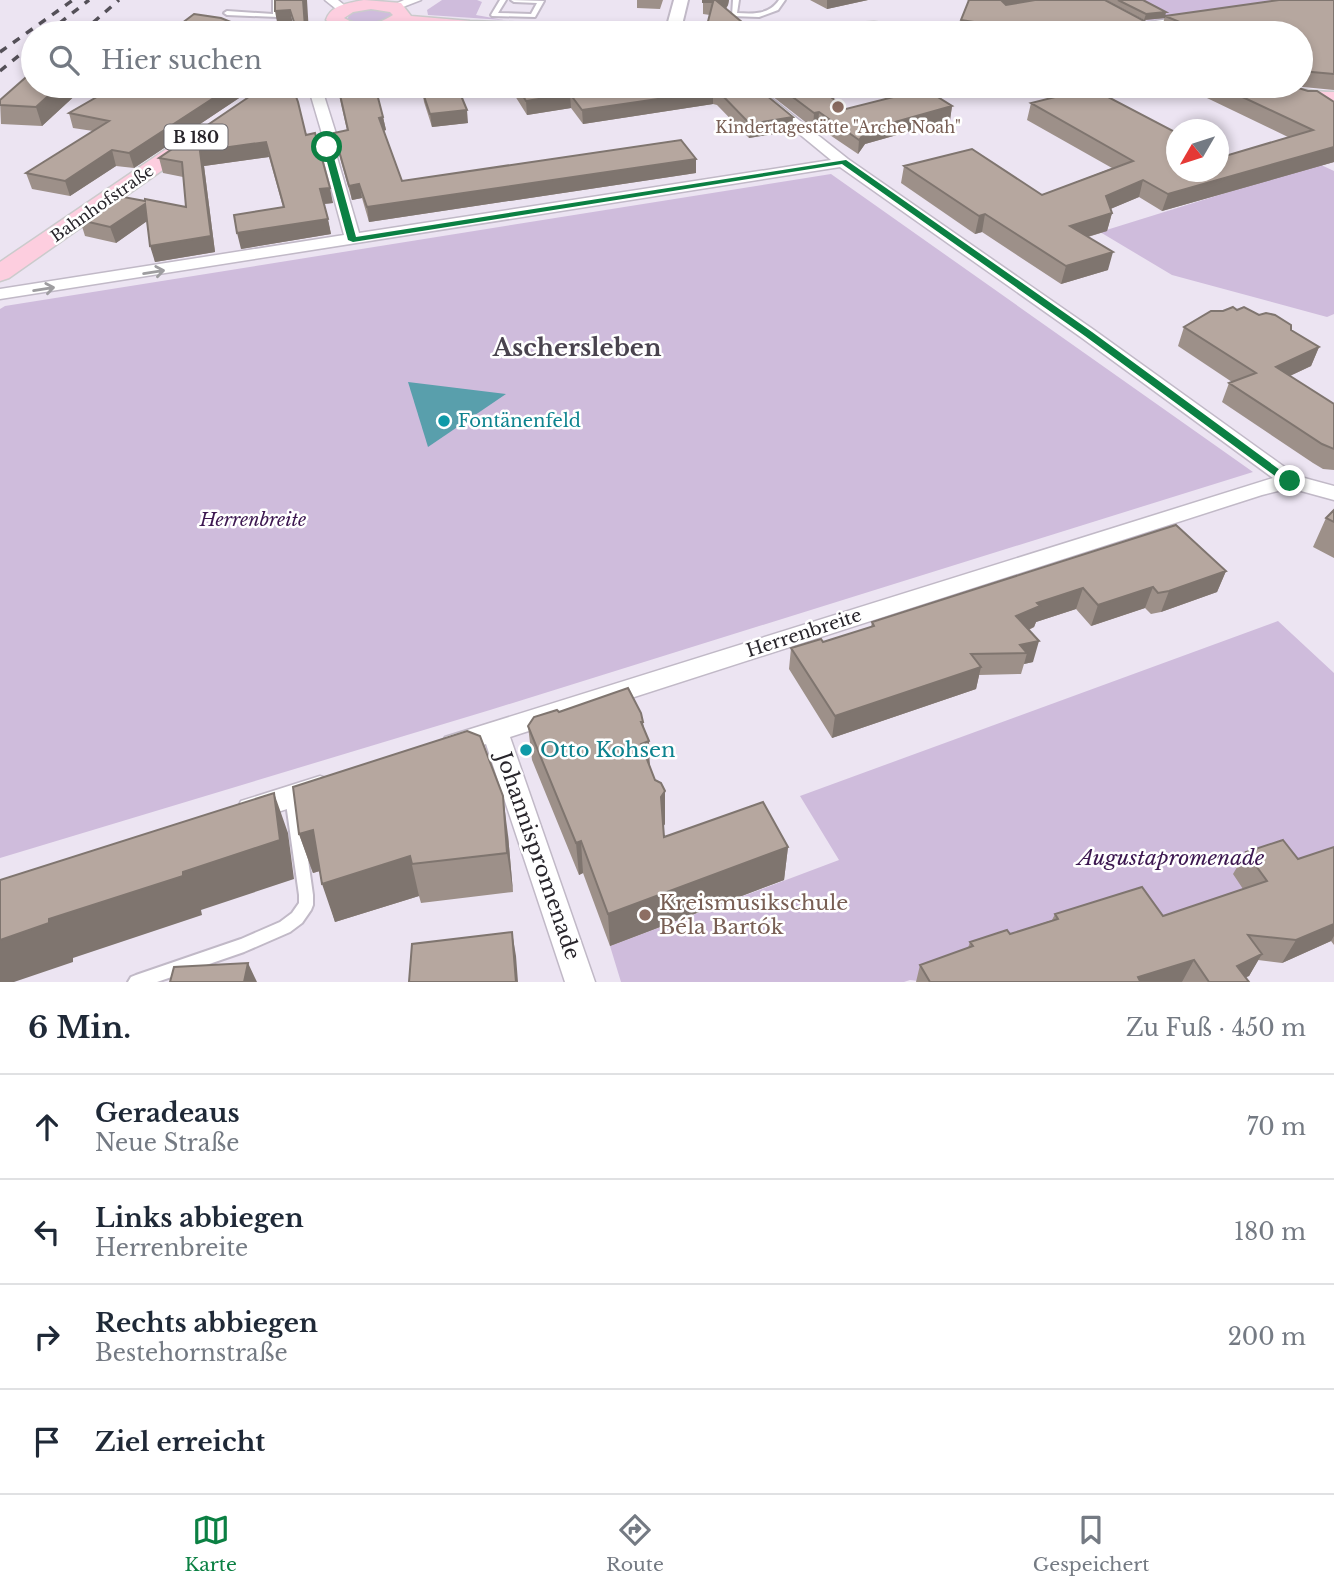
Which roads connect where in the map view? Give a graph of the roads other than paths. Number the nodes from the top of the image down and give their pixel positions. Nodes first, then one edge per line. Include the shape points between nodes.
1 (276, 0) edge
2 (415, 0) edge
3 (503, 0) edge
4 (514, 0) edge
5 (681, 0) edge
6 (736, 0) edge
7 (782, 0) edge
8 (338, 5) edge
9 (227, 13) dead end
10 (397, 14) junction
11 (1205, 18) edge
12 (388, 21) edge
13 (509, 21) junction
14 (675, 21) edge
15 (1176, 21) edge
16 (318, 98) edge
17 (763, 98) edge
18 (1085, 98) edge
19 (1302, 98) edge
20 (1093, 102) edge
21 (1326, 103) edge
22 (215, 125) edge
23 (843, 162) junction
24 (353, 240) junction
25 (0, 273) edge
26 (0, 294) edge
27 (1290, 481) junction
28 (1334, 492) edge
29 (495, 731) junction
30 (429, 752) edge
31 (351, 777) edge
32 (292, 796) junction
33 (225, 817) edge
34 (135, 982) edge
35 (580, 982) edge

1 - 9 lane via 276,16
2 - 10 street
3 - 13 lane via 494,15
4 - 13 lane via 541,1 533,16
5 - 14 street
6 - 7 lane via 734,15 748,18 776,9
8 - 10 main road via 371,4
10 - 12 main road
10 - 13 main road
11 - 15 street
16 - 24 street
17 - 23 street
18 - 20 lane
19 - 21 main road
22 - 25 main road, Bahnhofstraße / B 180
23 - 24 street
23 - 27 street
26 -> 24 street
27 - 28 street
27 - 29 street, Herrenbreite
29 - 30 street, Herrenbreite
29 - 35 street, Johannispromenade
31 - 32 street
32 - 33 street
32 - 34 lane via 306,895 306,905 297,918 244,945

